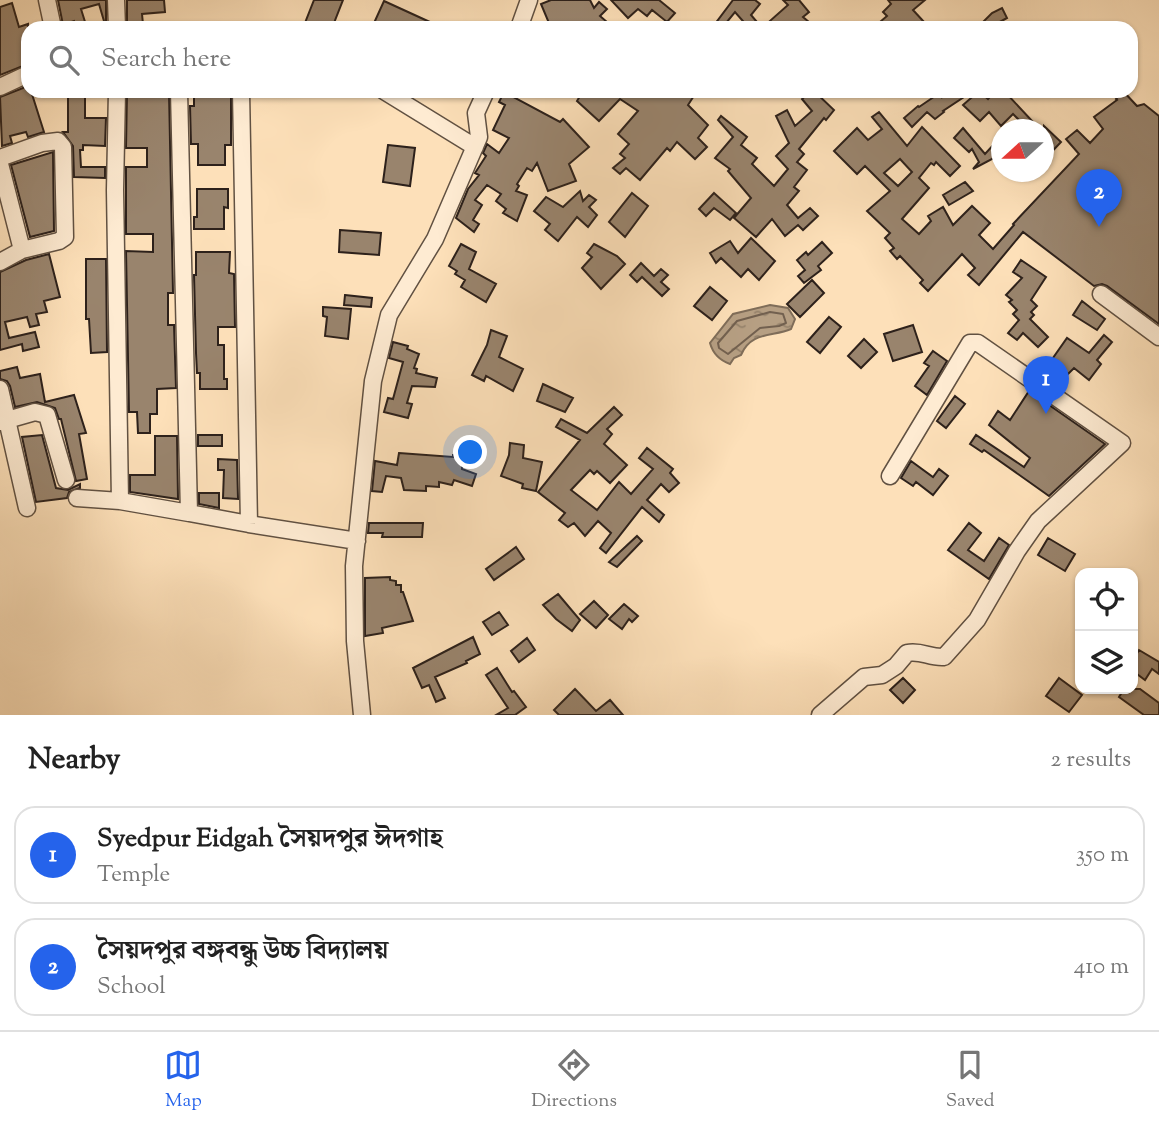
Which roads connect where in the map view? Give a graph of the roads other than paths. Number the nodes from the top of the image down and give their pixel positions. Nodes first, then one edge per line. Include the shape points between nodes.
1 (47, 0) edge
2 (116, 0) edge
3 (529, 0) edge
4 (52, 21) edge
5 (117, 21) edge
6 (522, 21) edge
7 (21, 77) edge
8 (0, 87) edge
9 (117, 98) edge
10 (179, 98) edge
11 (241, 98) edge
12 (396, 98) edge
13 (483, 98) edge
14 (475, 146) junction
15 (0, 158) edge
16 (0, 164) edge
17 (22, 250) junction
18 (0, 262) edge
19 (1101, 294) dead end
20 (1159, 337) edge
21 (0, 389) edge
22 (3, 421) edge
23 (890, 476) dead end
24 (66, 480) dead end
25 (77, 498) dead end
26 (120, 501) junction
27 (27, 509) dead end
28 (189, 513) junction
29 (249, 524) junction
30 (357, 541) junction
31 (362, 715) edge
32 (820, 715) edge

1 - 4 street
2 - 5 street
3 - 6 street
7 - 8 street
9 - 26 street
10 - 28 street
11 - 29 street
12 - 14 street
13 - 14 street via 476,113 479,137
14 - 30 street via 435,239 389,315 373,381
15 - 17 street via 42,143 58,141 63,147 65,237
16 - 17 street
17 - 18 street
19 - 20 street
21 - 22 street
22 - 24 street via 35,412 47,415
22 - 27 street
23 - 32 street via 970,343 978,342 1122,443 1038,521 977,620 944,657 919,650 907,653 882,675 864,677
25 - 26 street
26 - 28 street
28 - 29 street
29 - 30 street
30 - 31 street via 355,641

